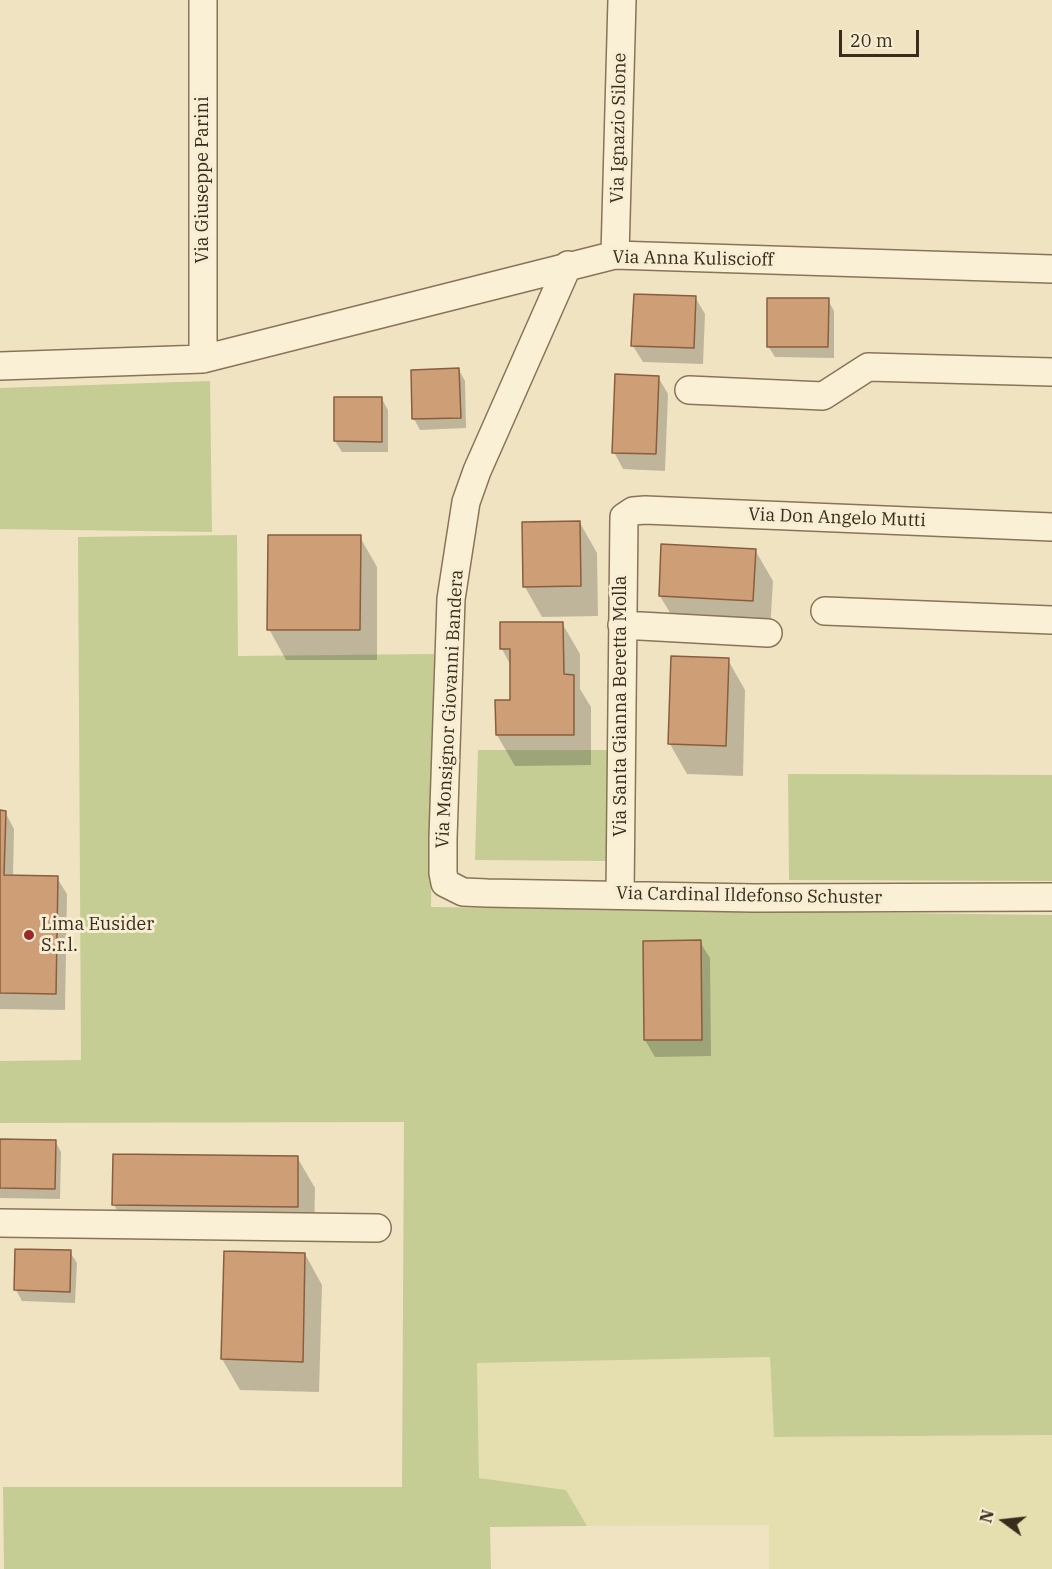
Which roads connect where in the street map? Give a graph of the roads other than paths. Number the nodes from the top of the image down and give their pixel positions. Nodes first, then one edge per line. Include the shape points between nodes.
1 (203, 0) edge
2 (622, 0) edge
3 (615, 255) junction
4 (568, 265) junction
5 (1052, 269) edge
6 (203, 359) junction
7 (0, 366) edge
8 (1052, 372) edge
9 (689, 390) dead end
10 (624, 517) joint
11 (1052, 527) edge
12 (825, 611) dead end
13 (1052, 620) edge
14 (622, 625) junction
15 (768, 633) dead end
16 (448, 886) joint
17 (620, 895) junction
18 (1052, 897) edge
19 (0, 1223) edge
20 (377, 1228) dead end

1 - 6 street, Via Giuseppe Parini
2 - 3 street, Via Ignazio Silone
3 - 4 street, Via Anna Kuliscioff
3 - 5 street, Via Anna Kuliscioff
4 - 6 street, Via Anna Kuliscioff
4 - 16 street, Via Monsignor Giovanni Bandera via 466,502 451,599 443,873
6 - 7 street, Via Anna Kuliscioff
8 - 9 street via 868,367 823,396
10 - 11 street, Via Don Angelo Mutti via 645,510
10 - 14 street, Via Santa Gianna Beretta Molla
12 - 13 street
14 - 15 street
14 - 17 street, Via Santa Gianna Beretta Molla
16 - 17 street, Via Cardinal Ildefonso Schuster via 463,892
17 - 18 street, Via Cardinal Ildefonso Schuster
19 - 20 street

